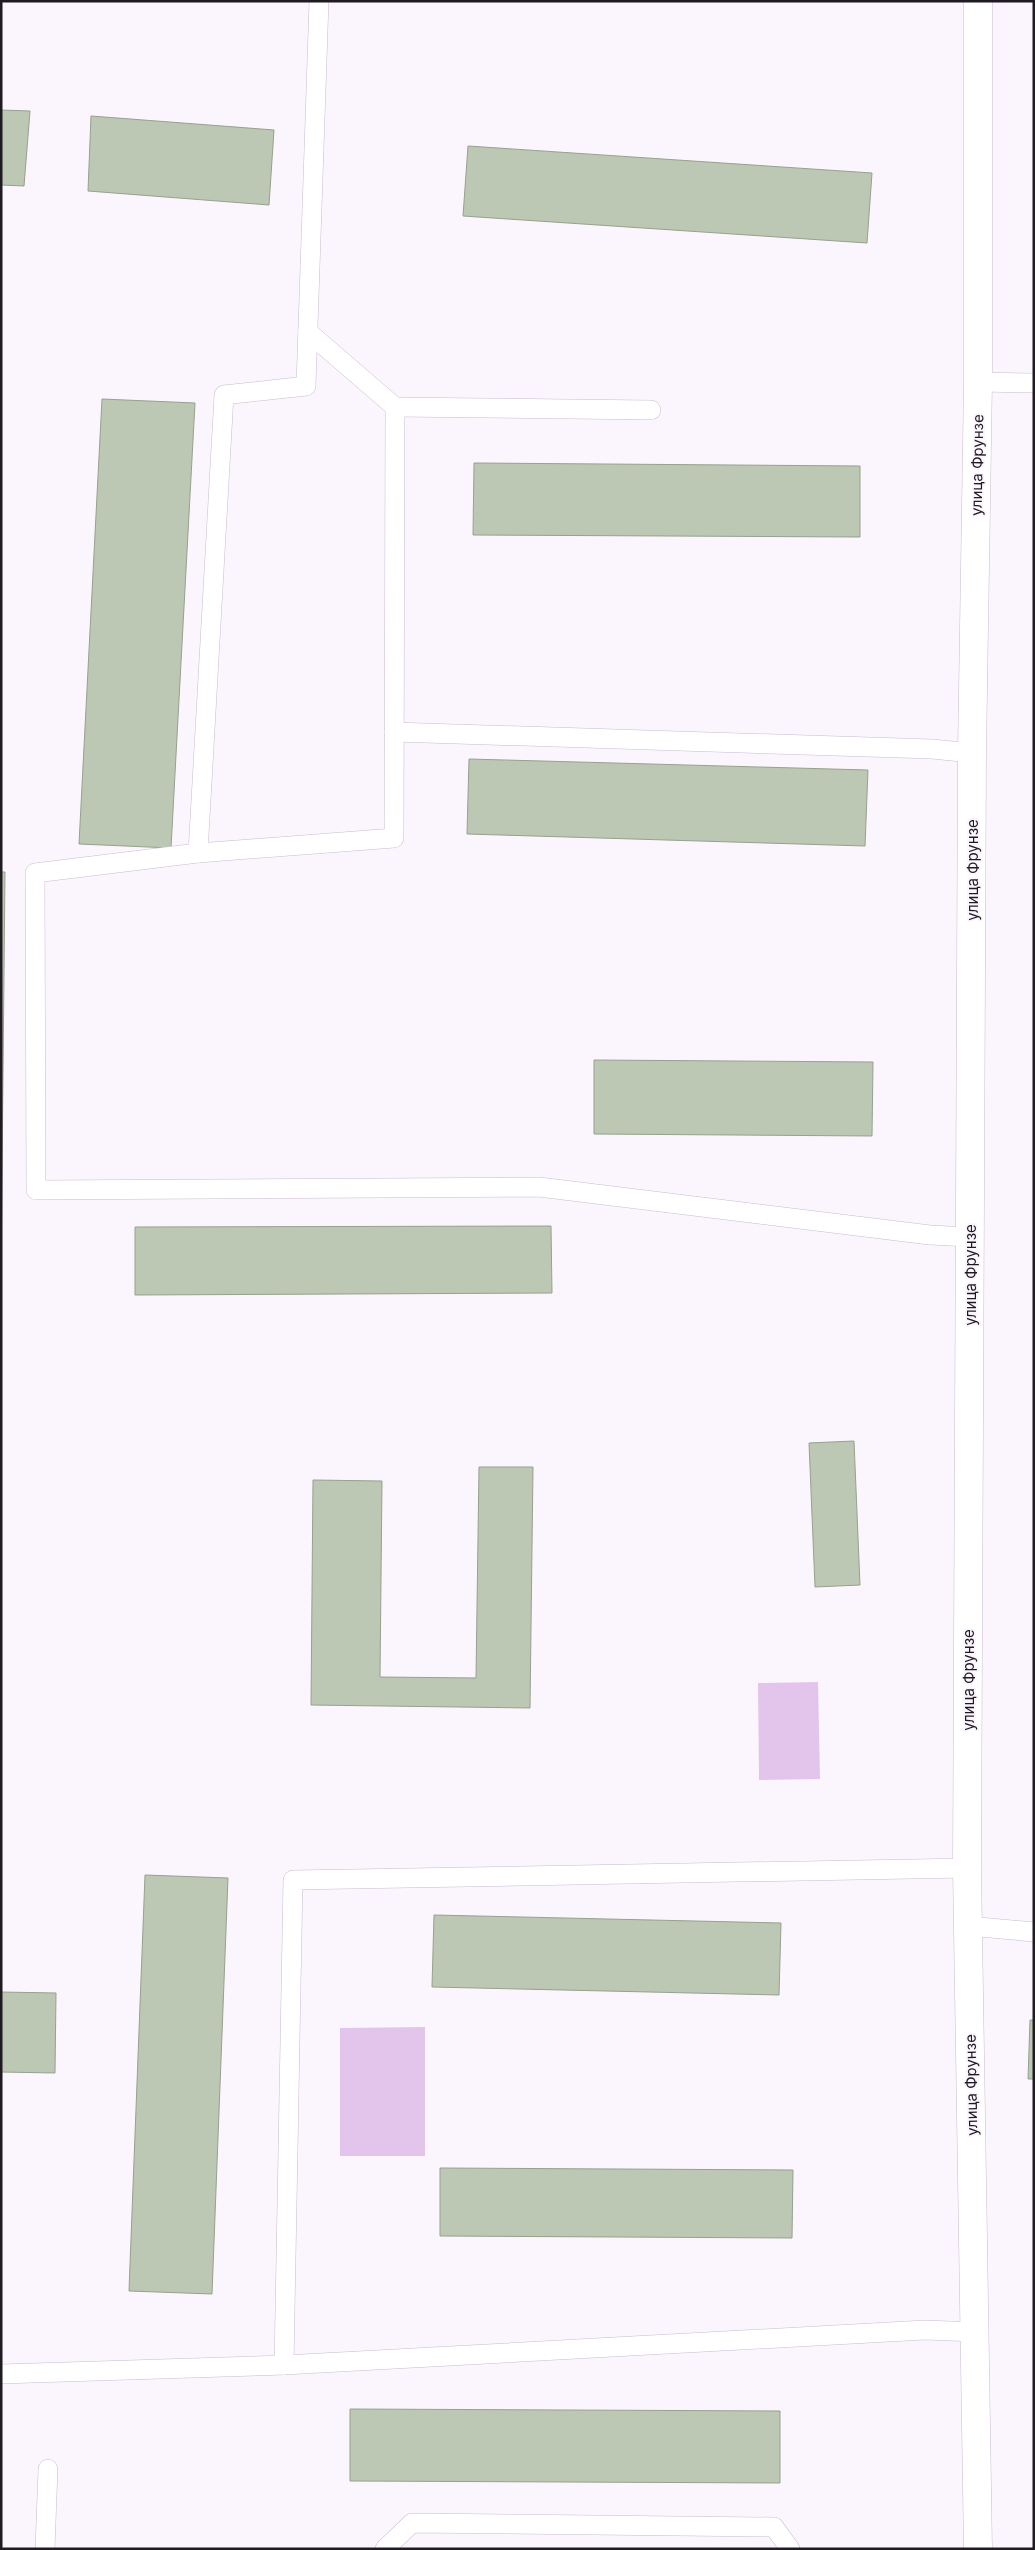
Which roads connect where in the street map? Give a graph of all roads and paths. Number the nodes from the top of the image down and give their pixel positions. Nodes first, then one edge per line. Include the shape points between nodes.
1 (320, 1) edge
2 (978, 1) edge
3 (308, 332) junction
4 (978, 382) junction
5 (1034, 383) edge
6 (395, 407) junction
7 (651, 410) dead end
8 (394, 732) junction
9 (972, 753) junction
10 (198, 853) junction
11 (970, 1237) junction
12 (967, 1868) junction
13 (968, 1926) junction
14 (1034, 1932) edge
15 (976, 2332) junction
16 (284, 2365) junction
17 (1, 2374) edge
18 (48, 2469) dead end
19 (972, 2548) edge
20 (45, 2549) edge
21 (384, 2549) edge
22 (790, 2549) edge

1 - 3 lane
2 - 4 main road, улица Фрунзе
3 - 6 lane
3 - 10 lane via 306,386 224,395
4 - 5 lane
4 - 9 main road, улица Фрунзе
6 - 7 lane
6 - 8 lane
8 - 9 lane via 932,749
8 - 10 lane via 394,838
9 - 11 main road, улица Фрунзе
10 - 11 lane via 35,873 36,1190 539,1186 930,1235
11 - 12 main road, улица Фрунзе
12 - 13 main road, улица Фрунзе
12 - 16 lane via 293,1880
13 - 14 lane
13 - 15 main road, улица Фрунзе
15 - 16 lane via 926,2330
15 - 19 main road, улица Фрунзе
16 - 17 lane
18 - 20 lane
21 - 22 lane via 412,2523 774,2527

